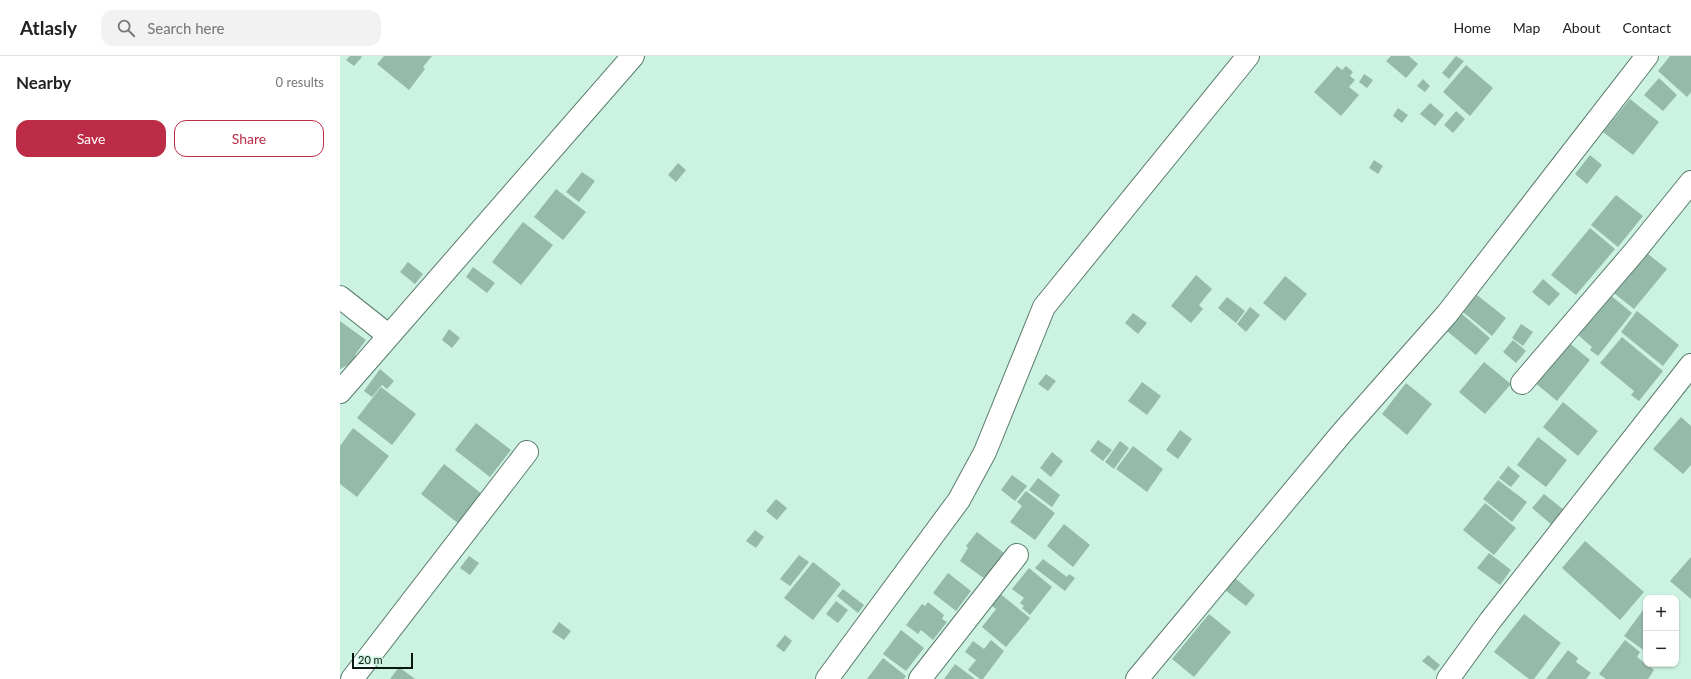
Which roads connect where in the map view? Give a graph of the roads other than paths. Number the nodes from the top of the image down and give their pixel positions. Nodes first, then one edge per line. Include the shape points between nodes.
1 (633, 56) edge
2 (1248, 56) edge
3 (1647, 56) edge
4 (1691, 182) edge
5 (340, 296) edge
6 (388, 335) junction
7 (1691, 365) edge
8 (1522, 383) dead end
9 (340, 392) edge
10 (527, 452) dead end
11 (1017, 555) dead end
12 (352, 679) edge
13 (827, 679) edge
14 (920, 679) edge
15 (1137, 679) edge
16 (1448, 679) edge

1 - 6 street
2 - 13 street via 1044,308 985,452 959,500
3 - 15 street via 1448,314 1341,434
4 - 8 street
5 - 6 street
6 - 9 street
7 - 16 street via 1490,621
10 - 12 street
11 - 14 street

